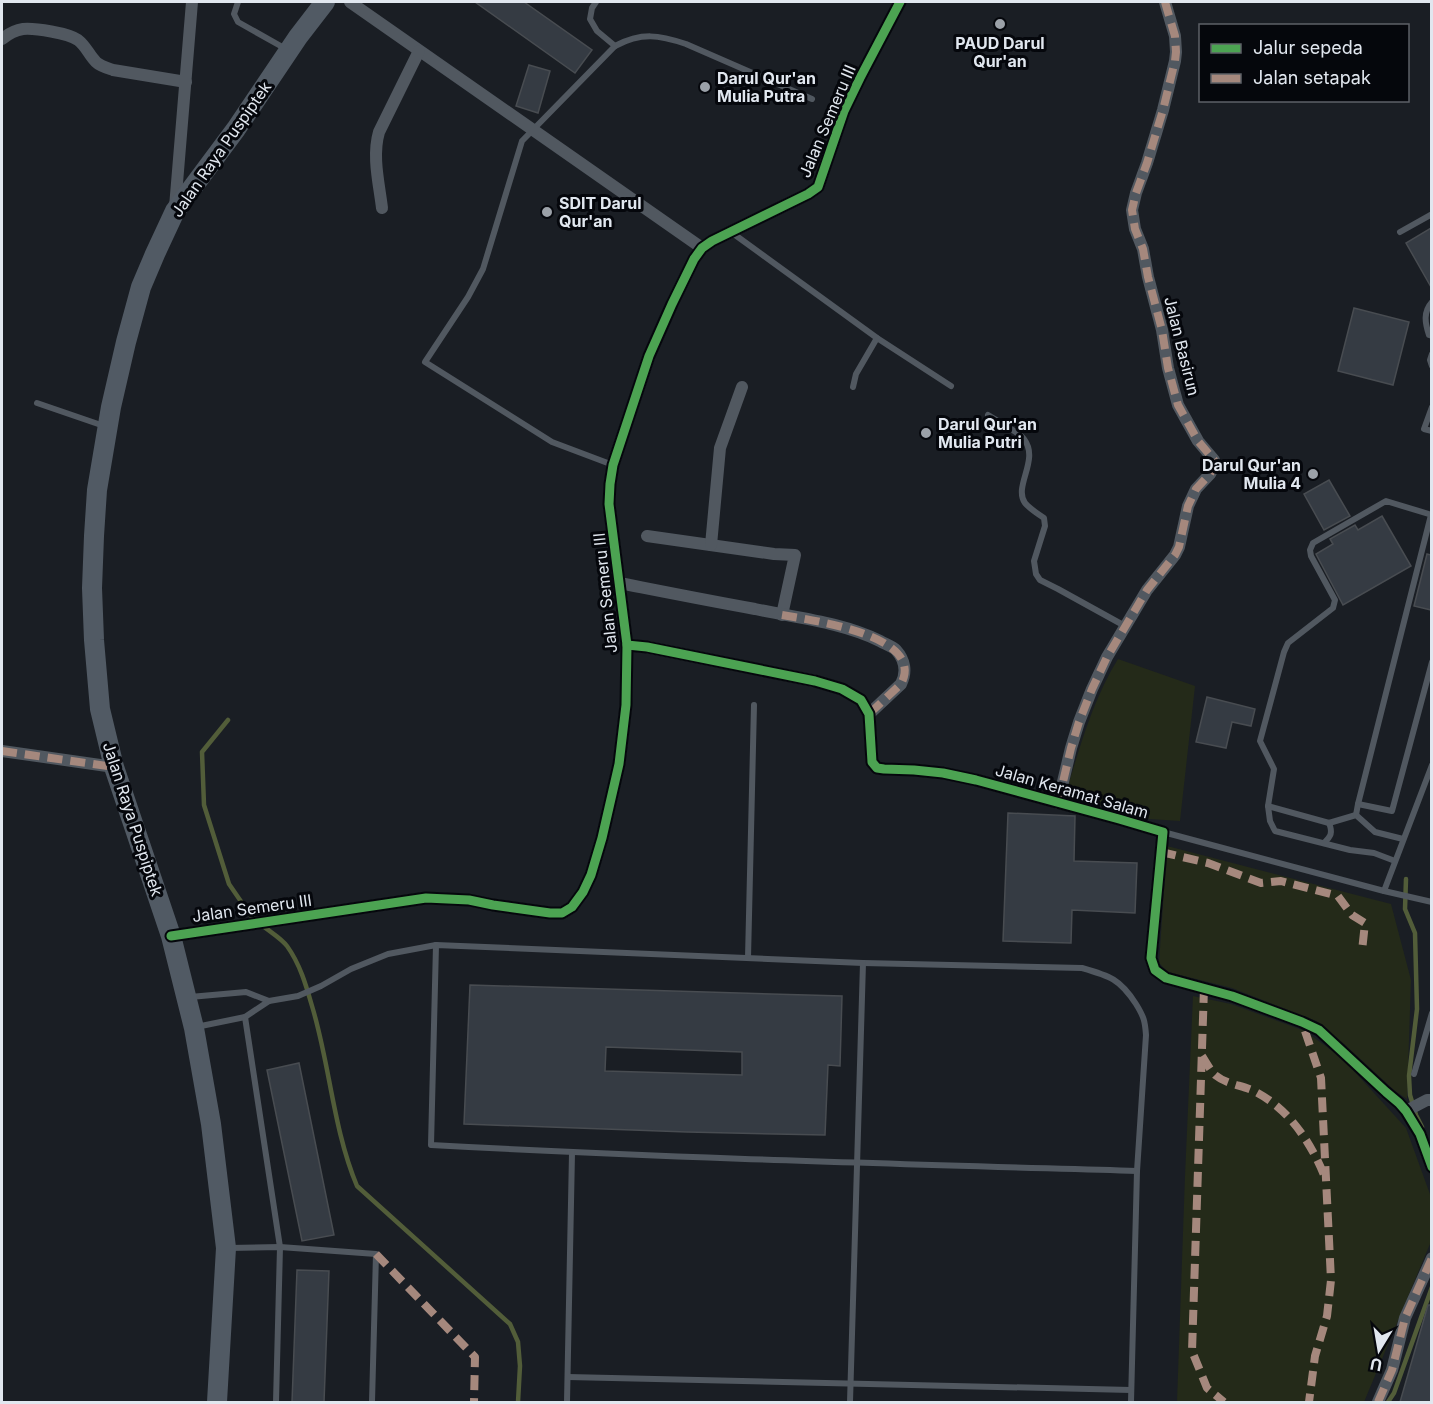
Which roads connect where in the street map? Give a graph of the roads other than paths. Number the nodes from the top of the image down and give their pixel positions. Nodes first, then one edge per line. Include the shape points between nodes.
1 (192, 2) edge
2 (238, 2) edge
3 (325, 2) edge
4 (350, 2) edge
5 (596, 2) edge
6 (900, 2) edge
7 (1165, 2) edge
8 (2, 39) edge
9 (615, 46) junction
10 (289, 51) junction
11 (419, 51) junction
12 (186, 82) junction
13 (812, 99) dead end
14 (532, 129) junction
15 (382, 208) dead end
16 (175, 211) junction
17 (1431, 214) edge
18 (730, 232) junction
19 (1400, 232) dead end
20 (702, 248) junction
21 (1431, 302) edge
22 (1431, 336) edge
23 (877, 338) junction
24 (1431, 354) edge
25 (1431, 366) edge
26 (951, 386) dead end
27 (742, 387) dead end
28 (853, 387) dead end
29 (37, 403) dead end
30 (1431, 407) edge
31 (988, 415) dead end
32 (108, 427) junction
33 (1431, 431) edge
34 (613, 465) junction
35 (1431, 515) edge
36 (647, 536) dead end
37 (711, 545) junction
38 (619, 583) junction
39 (782, 615) junction
40 (1126, 626) junction
41 (627, 645) junction
42 (1431, 662) edge
43 (754, 705) dead end
44 (869, 714) junction
45 (2, 752) edge
46 (1431, 765) edge
47 (114, 768) junction
48 (1058, 803) junction
49 (1358, 804) junction
50 (1268, 806) junction
51 (1356, 815) junction
52 (1329, 824) junction
53 (1163, 832) junction
54 (1403, 839) junction
55 (1324, 843) junction
56 (1395, 861) junction
57 (1384, 891) junction
58 (1431, 902) edge
59 (171, 936) junction
60 (436, 945) junction
61 (748, 958) junction
62 (863, 963) junction
63 (187, 998) junction
64 (269, 1001) junction
65 (1431, 1013) edge
66 (245, 1017) junction
67 (194, 1028) junction
68 (1414, 1074) dead end
69 (1418, 1106) edge
70 (572, 1153) junction
71 (856, 1163) junction
72 (1431, 1167) edge
73 (1137, 1171) junction
74 (280, 1247) junction
75 (226, 1248) junction
76 (1431, 1258) edge
77 (568, 1377) junction
78 (850, 1383) junction
79 (1131, 1390) junction
80 (217, 1402) edge
81 (276, 1402) edge
82 (372, 1402) edge
83 (567, 1402) edge
84 (850, 1402) edge
85 (1131, 1402) edge
86 (1378, 1402) edge

1 - 12 street
2 - 10 lane via 234,14 238,22
3 - 10 main road, Jalan Raya Puspiptek
4 - 11 street
5 - 9 lane via 590,19 597,32
6 - 18 street, Jalan Semeru III via 844,111 818,187
7 - 40 street, Jalan Basirun via 1175,36 1175,61 1132,210 1172,387 1178,405 1214,460 1214,466 1188,506 1175,555 1147,590
8 - 12 street via 21,29 63,34 77,39 102,66
9 - 13 lane via 639,36 671,39
9 - 14 lane
10 - 16 main road, Jalan Raya Puspiptek
11 - 14 street
11 - 15 street via 376,143
12 - 16 street
14 - 20 street
14 - 34 lane via 522,141 483,269 425,362 552,442
16 - 32 main road, Jalan Raya Puspiptek via 141,286
17 - 19 lane
18 - 20 street, Jalan Semeru III
18 - 23 lane
20 - 34 street, Jalan Semeru III via 649,356
21 - 22 lane via 1425,314
23 - 26 lane
23 - 28 lane via 856,374
24 - 25 lane
27 - 37 street via 720,448
29 - 32 lane
30 - 33 lane via 1424,429
31 - 40 lane via 1024,437 1028,447 1030,459 1022,487 1024,501 1044,518 1045,526 1034,561 1036,574 1040,580
32 - 47 main road, Jalan Raya Puspiptek via 98,490 92,588 100,709
34 - 38 street, Jalan Semeru III via 609,504
35 - 49 lane
35 - 50 lane via 1386,501 1313,543 1311,556 1335,600 1333,608 1288,643 1284,652 1260,741 1274,769
36 - 37 street
37 - 39 street via 795,555
38 - 39 street
38 - 41 street, Jalan Semeru III
39 - 44 street via 830,623 867,635 897,651 904,664 904,678
40 - 48 street, Jalan Basirun via 1107,657 1079,722
41 - 44 street via 829,685 861,700
41 - 59 street, Jalan Semeru III via 626,705 619,764 591,875 572,907 562,913 550,913 469,900 426,898
42 - 49 lane via 1392,812
43 - 61 lane
44 - 48 street, Jalan Keramat Salam via 872,762 877,768 943,773
45 - 47 street
46 - 54 lane
47 - 59 main road, Jalan Raya Puspiptek
48 - 53 street, Jalan Keramat Salam
49 - 51 lane
50 - 52 lane
50 - 55 lane via 1275,831
51 - 52 lane
51 - 54 lane via 1376,832
52 - 55 lane via 1332,830
53 - 57 lane
53 - 69 street, Jalan Keramat Salam via 1151,958 1155,970 1166,978 1233,996 1319,1030 1399,1103
54 - 56 lane
55 - 56 lane
56 - 57 lane
57 - 58 lane
59 - 63 main road, Jalan Raya Puspiptek
60 - 61 lane
60 - 64 lane via 388,954 298,996
60 - 70 lane via 431,1146
61 - 62 lane
62 - 71 lane
62 - 73 lane via 1082,968 1121,984 1145,1019
63 - 64 lane via 246,992
63 - 67 main road, Jalan Raya Puspiptek
64 - 66 lane
65 - 68 lane
66 - 67 lane
66 - 74 lane
67 - 75 main road, Jalan Raya Puspiptek via 211,1124
69 - 72 street via 1420,1134
70 - 71 lane
70 - 77 lane
71 - 73 lane
71 - 78 lane
73 - 79 lane
74 - 75 lane
74 - 81 lane
74 - 82 lane via 376,1254
75 - 80 main road, Jalan Raya Puspiptek
76 - 86 street via 1405,1318 1392,1370
77 - 78 lane
77 - 83 lane
78 - 79 lane
78 - 84 lane
79 - 85 lane

